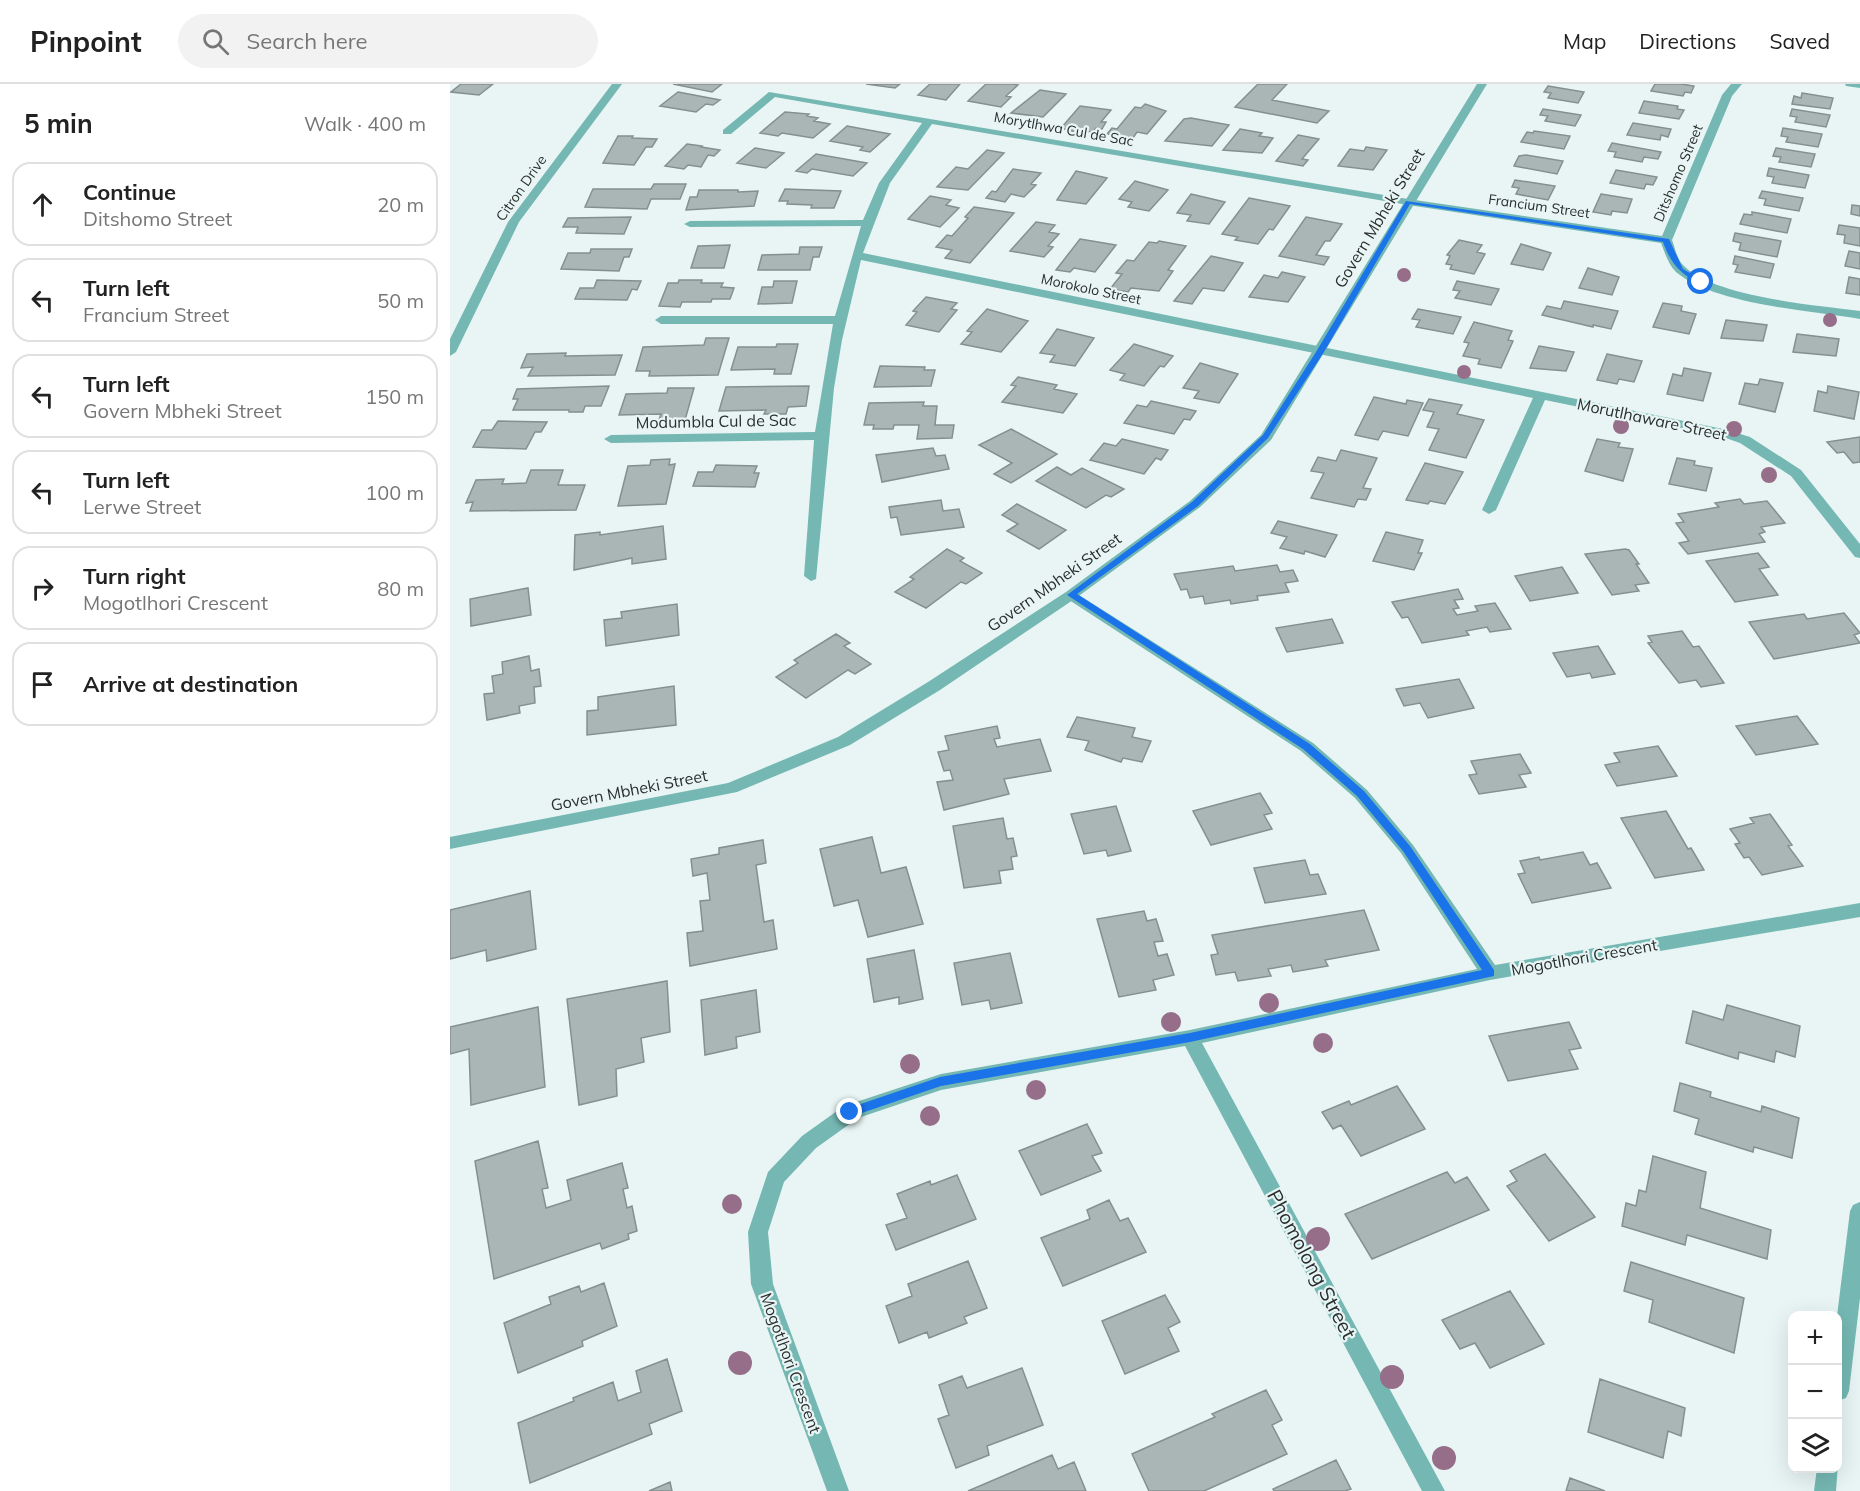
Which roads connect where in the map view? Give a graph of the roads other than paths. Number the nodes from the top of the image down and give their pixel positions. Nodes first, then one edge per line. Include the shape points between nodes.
1 (617, 84) edge
2 (1482, 84) edge
3 (1737, 84) edge
4 (1850, 84) edge
5 (1860, 86) edge
6 (928, 122) junction
7 (727, 132) dead end
8 (1408, 202) junction
9 (868, 223) junction
10 (690, 224) dead end
11 (1666, 240) junction
12 (856, 255) junction
13 (1860, 315) edge
14 (661, 320) dead end
15 (841, 320) junction
16 (450, 352) edge
17 (1320, 352) junction
18 (1540, 396) junction
19 (822, 436) junction
20 (611, 439) dead end
21 (1489, 510) dead end
22 (1860, 554) edge
23 (811, 576) dead end
24 (1071, 595) junction
25 (450, 843) edge
26 (1860, 910) edge
27 (1490, 973) junction
28 (1190, 1038) junction
29 (1860, 1211) edge
30 (1841, 1365) edge
31 (1827, 1473) edge
32 (838, 1491) edge
33 (1434, 1491) edge
34 (1825, 1491) edge

1 - 16 street, Citron Drive via 514,222
2 - 8 street, Govern Mbheki Street
3 - 11 street, Ditshomo Street via 1728,95
4 - 5 street
6 - 7 street, Morytlhwa Cul de Sac via 773,94
6 - 8 street, Morytlhwa Cul de Sac
6 - 9 street via 892,172
8 - 11 street, Francium Street
8 - 17 street, Govern Mbheki Street
9 - 10 street
9 - 12 street
11 - 13 street, Ditshomo Street via 1680,270 1701,282 1740,294
12 - 15 street
12 - 17 street, Morokolo Street
14 - 15 street
15 - 19 street
17 - 18 street, Morutlhaware Street
17 - 24 street, Govern Mbheki Street via 1266,436 1195,504
18 - 21 street
18 - 22 street, Morutlhaware Street via 1745,440 1796,473
19 - 20 street, Modumbla Cul de Sac
19 - 23 street
24 - 25 street, Govern Mbheki Street via 844,741 731,788
24 - 27 street via 1307,747 1361,794 1407,849
26 - 27 street, Mogotlhori Crescent
27 - 28 street, Mogotlhori Crescent
28 - 32 street, Mogotlhori Crescent via 940,1082 850,1112 810,1142 775,1178 758,1232 762,1284
28 - 33 street, Phomolong Street
29 - 30 street
31 - 34 street

